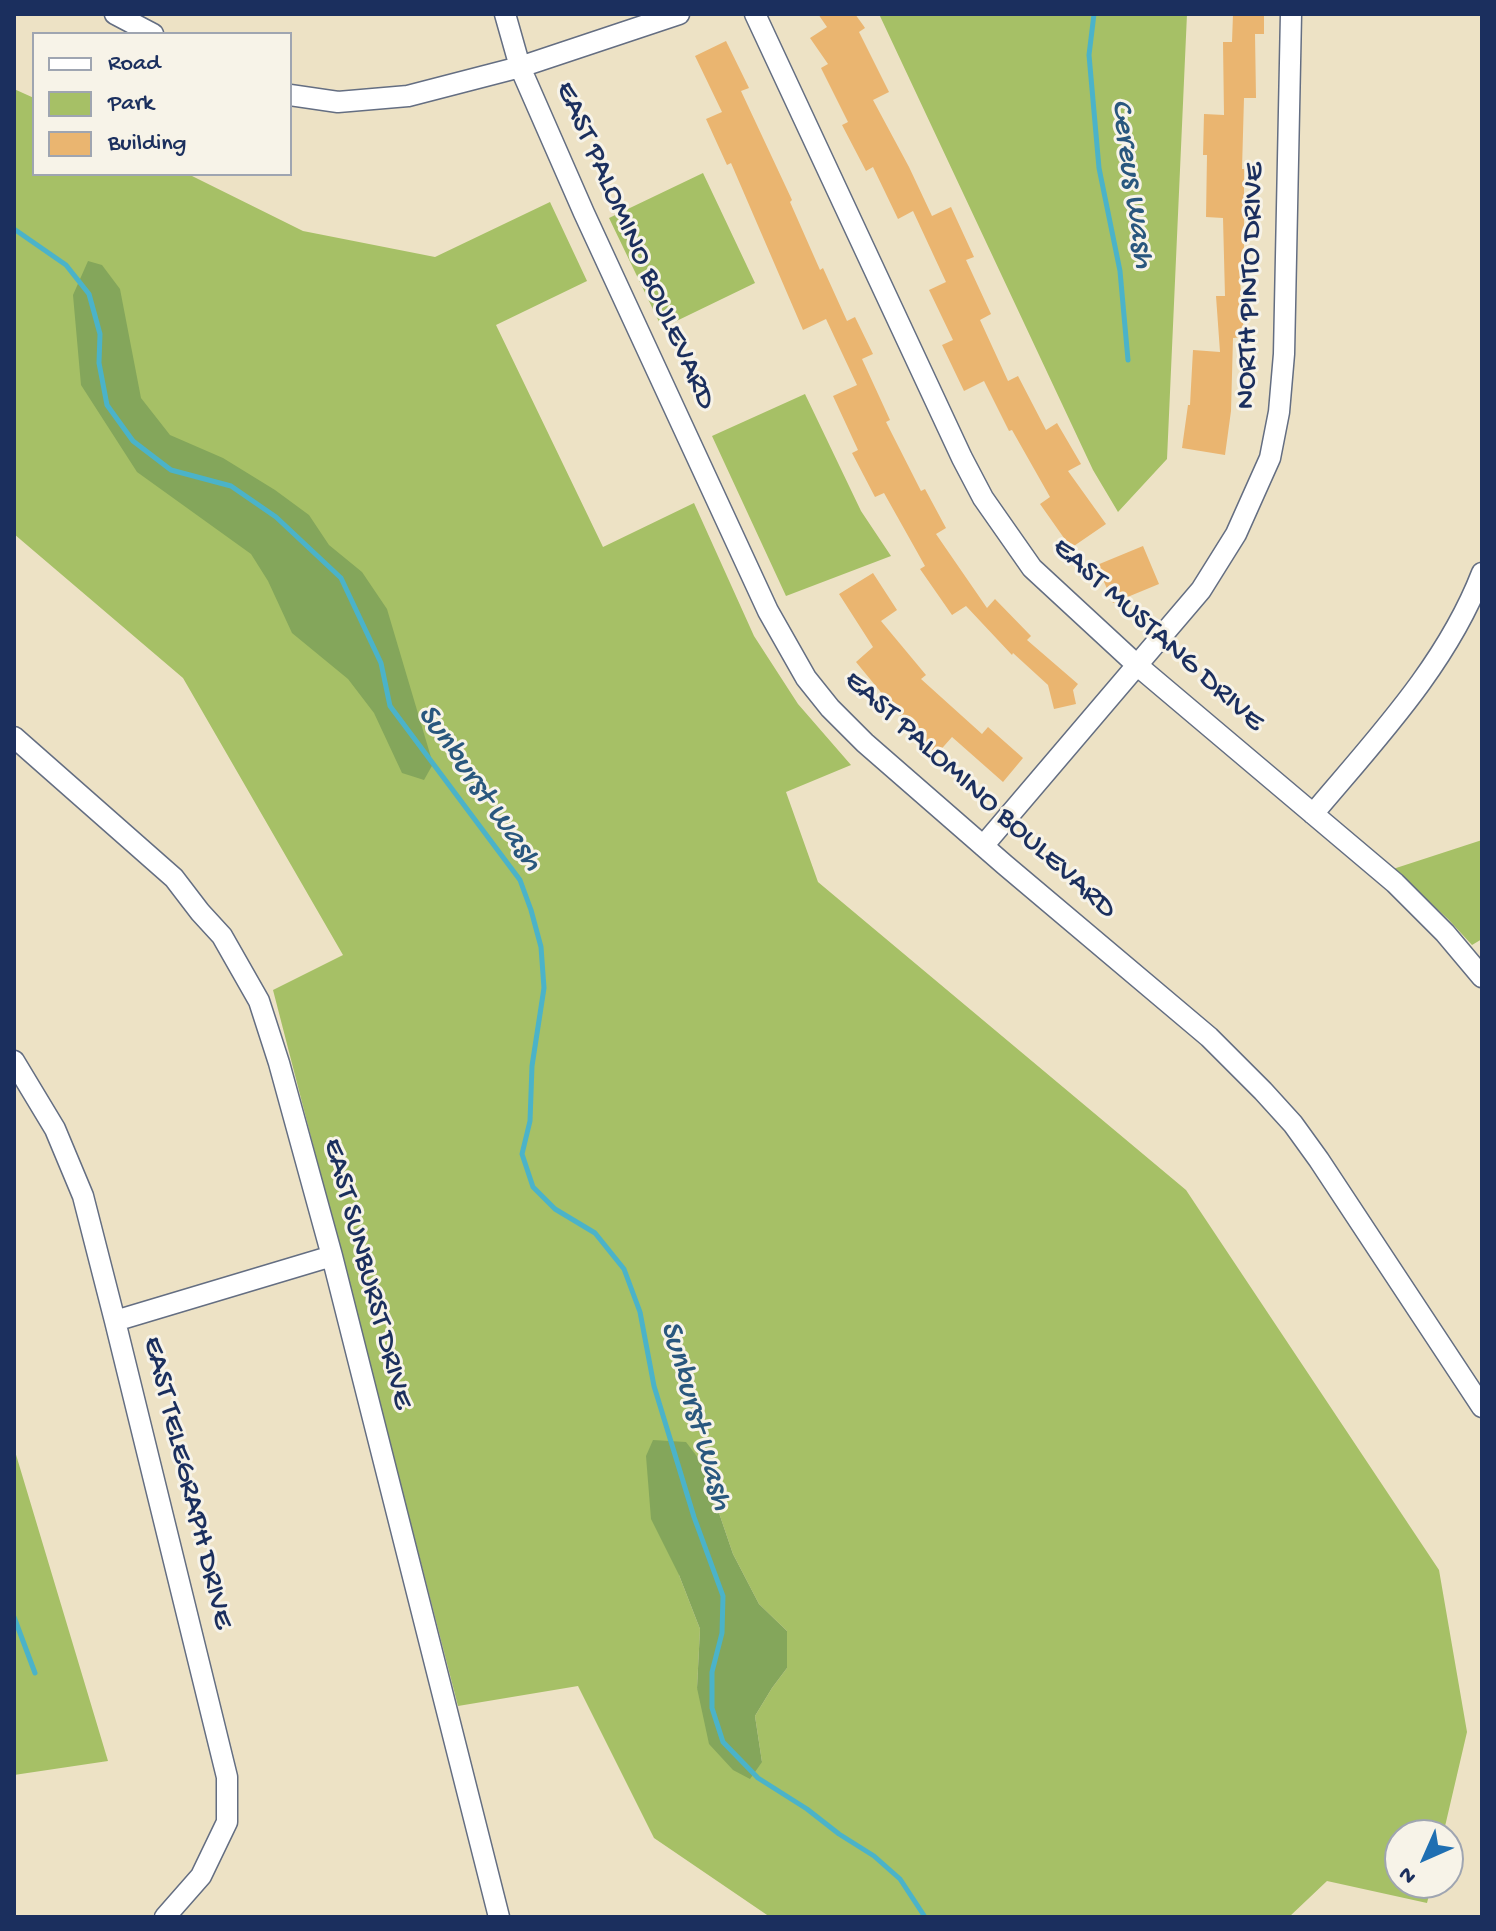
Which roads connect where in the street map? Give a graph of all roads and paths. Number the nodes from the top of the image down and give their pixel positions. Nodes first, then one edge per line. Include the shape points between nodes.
1 (115, 14) edge
2 (505, 14) edge
3 (679, 14) edge
4 (755, 14) edge
5 (1291, 14) edge
6 (149, 32) edge
7 (520, 67) junction
8 (292, 95) edge
9 (1482, 573) edge
10 (1138, 666) junction
11 (14, 737) edge
12 (1313, 814) junction
13 (983, 846) junction
14 (1482, 977) edge
15 (14, 1061) edge
16 (332, 1256) junction
17 (115, 1321) junction
18 (1482, 1407) edge
19 (165, 1917) edge
20 (499, 1917) edge

1 - 6 street
2 - 7 street, EAST PALOMINO BOULEVARD
3 - 7 street
4 - 10 street, EAST MUSTANG DRIVE via 983,498 1032,568
5 - 10 street, NORTH PINTO DRIVE via 1284,354 1270,458 1236,534 1201,590
7 - 8 street via 408,96 338,102
7 - 13 street, EAST PALOMINO BOULEVARD via 768,611 806,678 865,743
9 - 12 street via 1454,634 1422,683
10 - 12 street, EAST MUSTANG DRIVE
10 - 13 street, NORTH PINTO DRIVE
11 - 16 street, EAST SUNBURST DRIVE via 174,878 222,936 259,1001
12 - 14 street, EAST MUSTANG DRIVE via 1395,883
13 - 18 street, EAST PALOMINO BOULEVARD via 1209,1037 1293,1124
15 - 17 street, EAST TELEGRAPH DRIVE via 55,1129 83,1196
16 - 17 street
16 - 20 street, EAST SUNBURST DRIVE
17 - 19 street, EAST TELEGRAPH DRIVE via 227,1777 227,1822 201,1876

